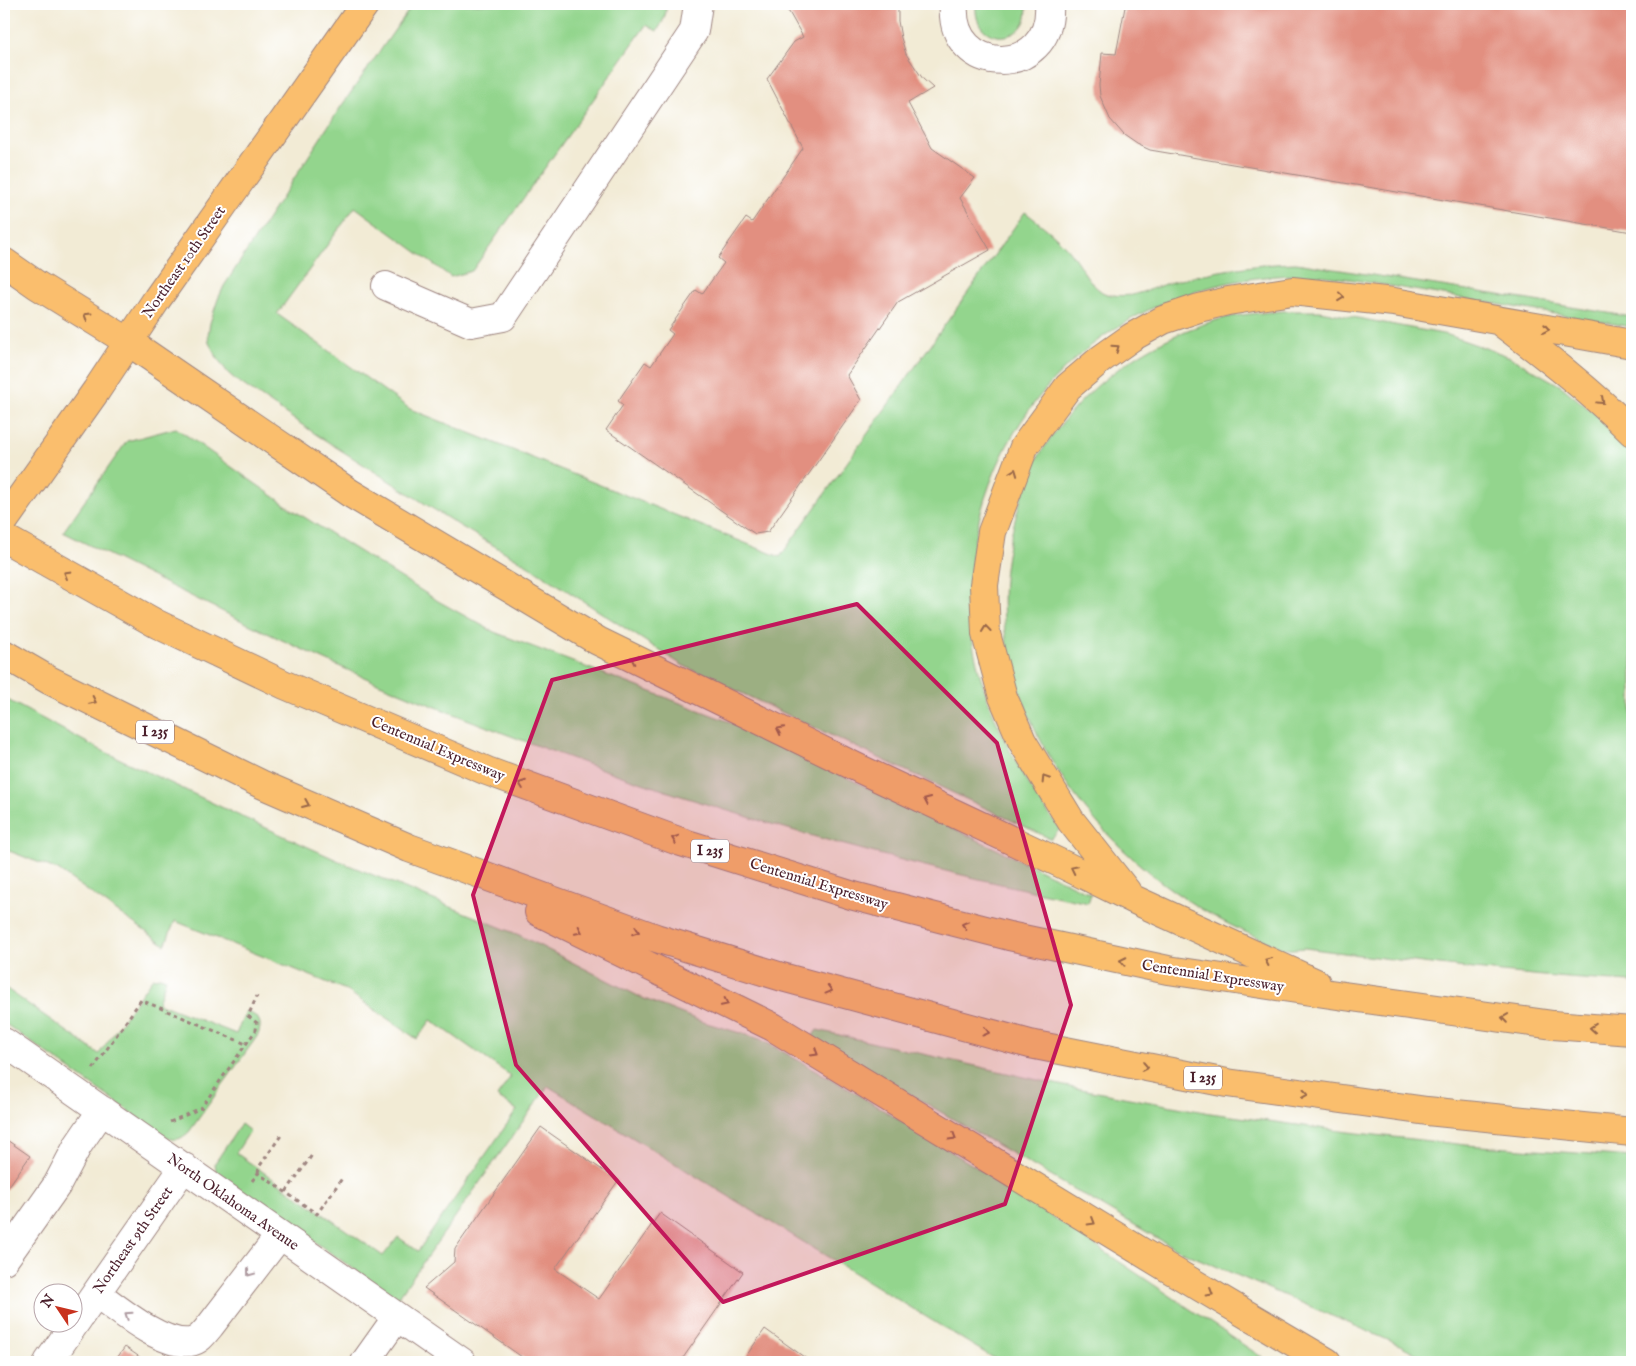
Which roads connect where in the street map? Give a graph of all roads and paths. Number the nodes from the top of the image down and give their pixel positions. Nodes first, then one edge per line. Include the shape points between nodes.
1 (365, 4) edge
2 (698, 4) edge
3 (954, 4) edge
4 (1049, 4) edge
5 (4, 262) edge
6 (386, 286) dead end
7 (1498, 320) junction
8 (129, 342) junction
9 (1632, 344) edge
10 (1632, 432) edge
11 (4, 521) edge
12 (4, 538) edge
13 (4, 654) edge
14 (409, 848) junction
15 (1133, 899) junction
16 (256, 996) dead end
17 (1344, 996) junction
18 (1632, 1031) edge
19 (4, 1042) edge
20 (246, 1044) junction
21 (88, 1075) dead end
22 (102, 1110) junction
23 (169, 1122) dead end
24 (1632, 1132) edge
25 (282, 1134) dead end
26 (312, 1155) dead end
27 (184, 1167) junction
28 (258, 1173) junction
29 (342, 1177) dead end
30 (246, 1189) dead end
31 (286, 1192) junction
32 (280, 1234) junction
33 (4, 1260) edge
34 (96, 1293) junction
35 (397, 1317) junction
36 (48, 1362) edge
37 (365, 1362) edge
38 (462, 1362) edge
39 (1327, 1362) edge

1 - 8 main road, Northeast 10th Street
2 - 6 street via 694,31 503,317 471,323
3 - 4 street via 957,32 966,46 994,60 1010,60 1038,44 1047,31
8 -> 5 main road
7 -> 9 main road
7 -> 10 main road via 1568,373
15 -> 7 main road via 1071,821 1022,742 1003,697 986,634 984,585 992,532 1024,447 1068,386 1101,359 1132,336 1163,320 1199,308 1292,291 1394,302
8 - 11 main road, Northeast 10th Street
15 -> 8 main road via 598,641 350,494
17 -> 12 main road, Centennial Expressway / I 235 via 1168,970 1009,936 854,896 681,842 487,771 285,685 157,624
13 -> 14 main road, I 235 via 49,680 262,784
14 -> 24 main road, I 235 via 665,941 782,977 1030,1044 1227,1083 1427,1111
14 -> 39 main road via 773,1027
17 -> 15 main road
16 - 20 path via 248,1016 257,1023 256,1030
18 -> 17 main road, Centennial Expressway / I 235 via 1553,1025
19 - 22 street, North Oklahoma Avenue
20 - 21 path via 141,1000
20 - 23 path via 201,1108
22 - 27 street, North Oklahoma Avenue
22 - 33 street via 78,1145 57,1185
25 - 28 path via 259,1166
26 - 31 path
27 - 32 street, North Oklahoma Avenue
27 - 34 street, Northeast 9th Street
28 - 30 path
28 - 31 path
29 - 31 path via 317,1214
32 -> 34 street via 210,1326 200,1338 191,1342 172,1341 159,1336
32 - 35 street, North Oklahoma Avenue
34 - 36 street, Northeast 9th Street
35 - 37 street
35 - 38 street, North Oklahoma Avenue

